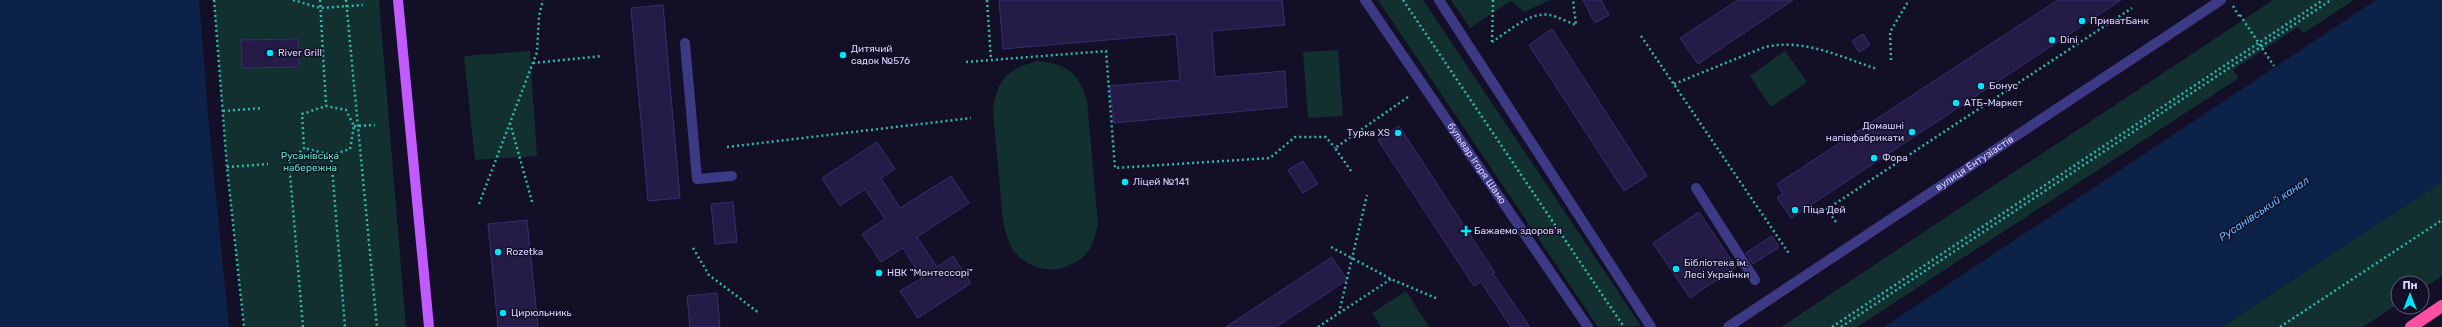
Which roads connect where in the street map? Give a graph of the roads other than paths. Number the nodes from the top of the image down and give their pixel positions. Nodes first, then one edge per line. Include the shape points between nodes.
1 (398, 0) edge
2 (1365, 0) edge
3 (1439, 0) edge
4 (2220, 0) edge
5 (685, 43) dead end
6 (732, 176) dead end
7 (1696, 188) dead end
8 (1755, 280) dead end
9 (2442, 306) edge
10 (429, 327) edge
11 (1588, 327) edge
12 (1651, 327) edge
13 (1728, 327) edge
14 (2411, 327) edge

1 - 10 main road
2 - 11 street, бульвар Ігоря Шамо
3 - 12 street
4 - 13 street, вулиця Ентузіастів
5 - 6 street via 697,179
7 - 8 street
9 - 14 highway

